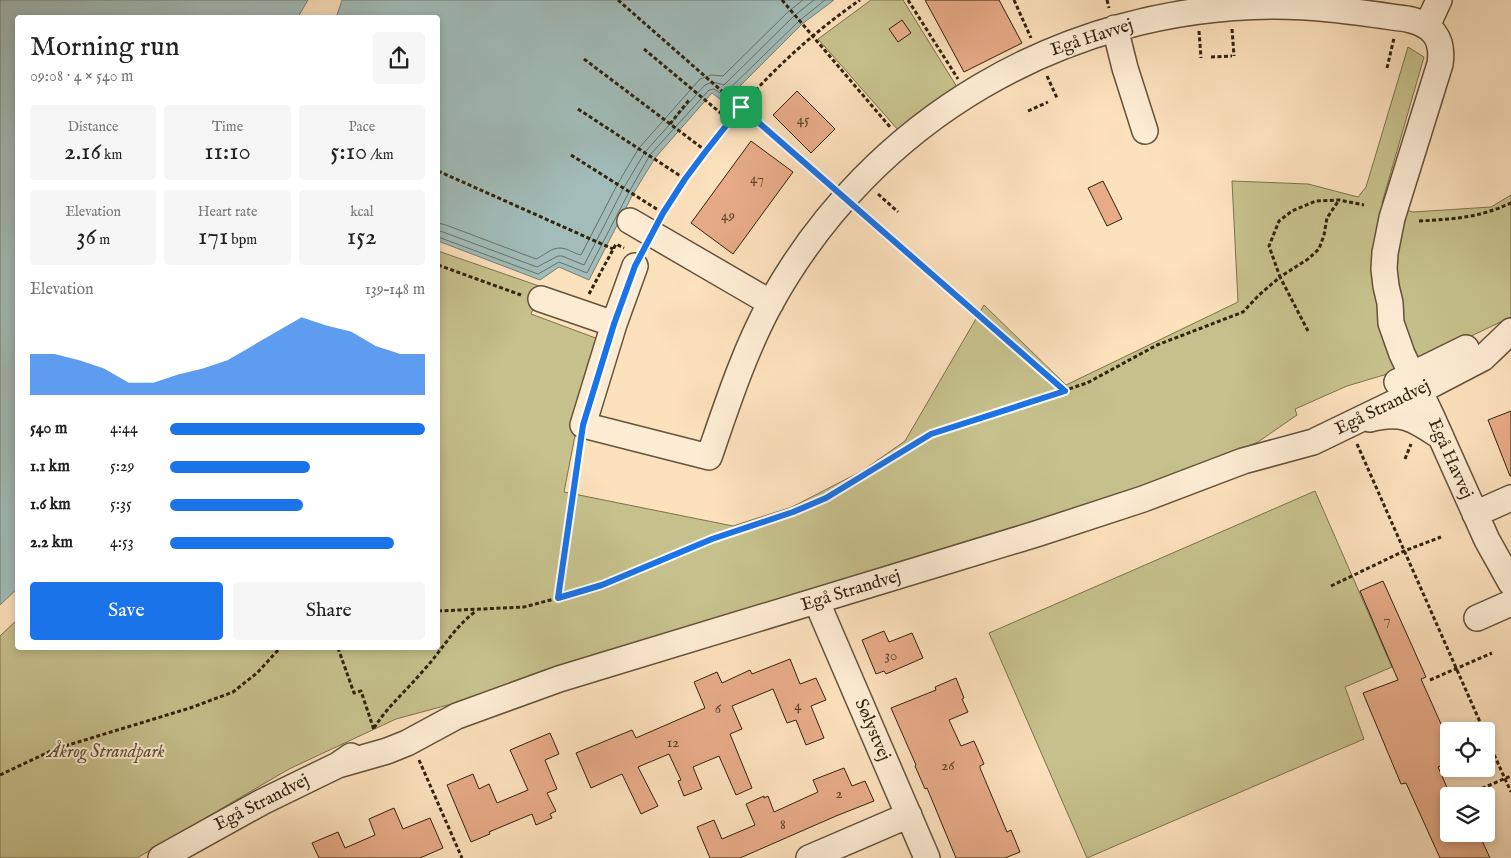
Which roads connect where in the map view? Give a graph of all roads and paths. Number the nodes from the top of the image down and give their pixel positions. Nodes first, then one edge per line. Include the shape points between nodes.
1 (618, 0) edge
2 (782, 0) edge
3 (860, 0) edge
4 (908, 0) edge
5 (1439, 0) edge
6 (1400, 18) junction
7 (1427, 26) junction
8 (1115, 28) junction
9 (813, 37) junction
10 (644, 49) dead end
11 (1232, 56) dead end
12 (1211, 57) dead end
13 (584, 59) dead end
14 (1387, 68) dead end
15 (968, 94) junction
16 (689, 100) dead end
17 (1048, 102) dead end
18 (741, 107) junction
19 (578, 109) dead end
20 (1028, 111) dead end
21 (730, 120) junction
22 (670, 124) junction
23 (1146, 130) dead end
24 (902, 142) junction
25 (706, 151) junction
26 (571, 155) dead end
27 (440, 172) edge
28 (685, 179) junction
29 (862, 180) junction
30 (844, 198) junction
31 (1339, 200) junction
32 (1511, 203) edge
33 (1364, 205) dead end
34 (898, 212) dead end
35 (1419, 221) dead end
36 (646, 224) junction
37 (613, 249) junction
38 (440, 266) edge
39 (635, 266) dead end
40 (1280, 277) junction
41 (542, 298) joint
42 (771, 303) junction
43 (579, 312) junction
44 (614, 324) junction
45 (1308, 331) dead end
46 (1511, 331) edge
47 (1422, 379) junction
48 (1065, 391) junction
49 (583, 425) junction
50 (1348, 432) junction
51 (1414, 437) dead end
52 (1441, 437) junction
53 (1405, 459) dead end
54 (1243, 461) junction
55 (1511, 498) edge
56 (1481, 512) junction
57 (1441, 537) dead end
58 (1404, 551) junction
59 (1511, 573) edge
60 (1511, 584) edge
61 (1331, 586) dead end
62 (558, 598) junction
63 (818, 601) junction
64 (1511, 604) edge
65 (478, 610) junction
66 (440, 611) edge
67 (1477, 618) dead end
68 (440, 649) edge
69 (278, 650) edge
70 (339, 650) edge
71 (439, 650) edge
72 (1492, 653) dead end
73 (1456, 669) junction
74 (1430, 680) dead end
75 (457, 716) junction
76 (1480, 722) edge
77 (411, 741) junction
78 (1495, 756) edge
79 (338, 765) junction
80 (0, 775) edge
81 (1511, 776) edge
82 (1505, 778) junction
83 (1484, 787) edge
84 (1511, 792) edge
85 (909, 815) junction
86 (161, 858) edge
87 (462, 858) edge
88 (808, 858) edge
89 (927, 858) edge

1 - 18 path
2 - 9 path
3 - 9 path
4 - 15 path
5 - 7 street
6 - 7 street, Egå Havvej
6 - 8 street, Egå Havvej via 1274,6 1194,11
6 - 14 path
7 - 47 street, Egå Havvej via 1439,40 1440,64 1387,238 1384,268 1391,323 1400,349
8 - 15 street, Egå Havvej via 1039,56
8 - 23 street
9 - 18 path
9 - 24 path
10 - 21 path
11 - 12 path
13 - 22 path
15 - 24 street, Egå Havvej
16 - 22 path
17 - 20 path
18 - 21 path
18 - 30 path
19 - 28 path
21 - 25 path
22 - 25 path
24 - 29 street, Egå Havvej
25 - 28 path
26 - 36 path
27 - 37 path
28 - 36 path
29 - 30 street, Egå Havvej
29 - 34 path
30 - 42 street, Egå Havvej via 793,266
30 - 48 path
31 - 33 path
31 - 40 path via 1327,218 1319,248
31 - 40 path via 1316,202 1292,211 1279,221 1269,246
32 - 35 path via 1492,212 1465,218
36 - 37 path via 626,249 616,244
36 - 42 street
37 - 43 path
38 - 41 path via 519,295
39 - 44 street
40 - 45 path
40 - 48 path via 1243,312 1157,345 1087,383
41 - 43 street
42 - 49 street, Egå Havvej via 734,384 709,457
43 - 44 street
44 - 49 street
46 - 47 street, Egå Strandvej via 1483,358
47 - 50 street, Egå Strandvej
47 - 52 street, Egå Havvej
47 - 54 street, Egå Strandvej
47 - 56 street, Egå Havvej
48 - 62 path via 931,434 826,498 712,539 602,585
49 - 62 path
50 - 52 street via 1380,417 1395,416 1414,420
50 - 54 street, Egå Strandvej
50 - 58 path
51 - 53 path
52 - 56 street, Egå Havvej
54 - 63 street, Egå Strandvej via 1144,499
55 - 56 street
56 - 59 street, Egå Havvej via 1498,534
56 - 60 street, Egå Havvej via 1487,540
57 - 58 path
58 - 61 path
58 - 73 path
62 - 65 path via 524,607
63 - 75 street, Egå Strandvej via 559,679
63 - 85 street, Sølystvej
64 - 67 street
65 - 66 path
65 - 68 path via 454,630
69 - 80 path via 233,692 55,749
70 - 71 path via 354,693 361,691 374,728
72 - 73 path
73 - 74 path
73 - 76 path
75 - 77 street, Egå Strandvej
75 - 79 street, Egå Strandvej via 381,737
77 - 79 street, Egå Strandvej
77 - 87 path
78 - 82 path
79 - 86 street, Egå Strandvej via 262,802
81 - 82 path
82 - 83 path
82 - 84 path
85 - 88 street
85 - 89 street, Sølystvej

